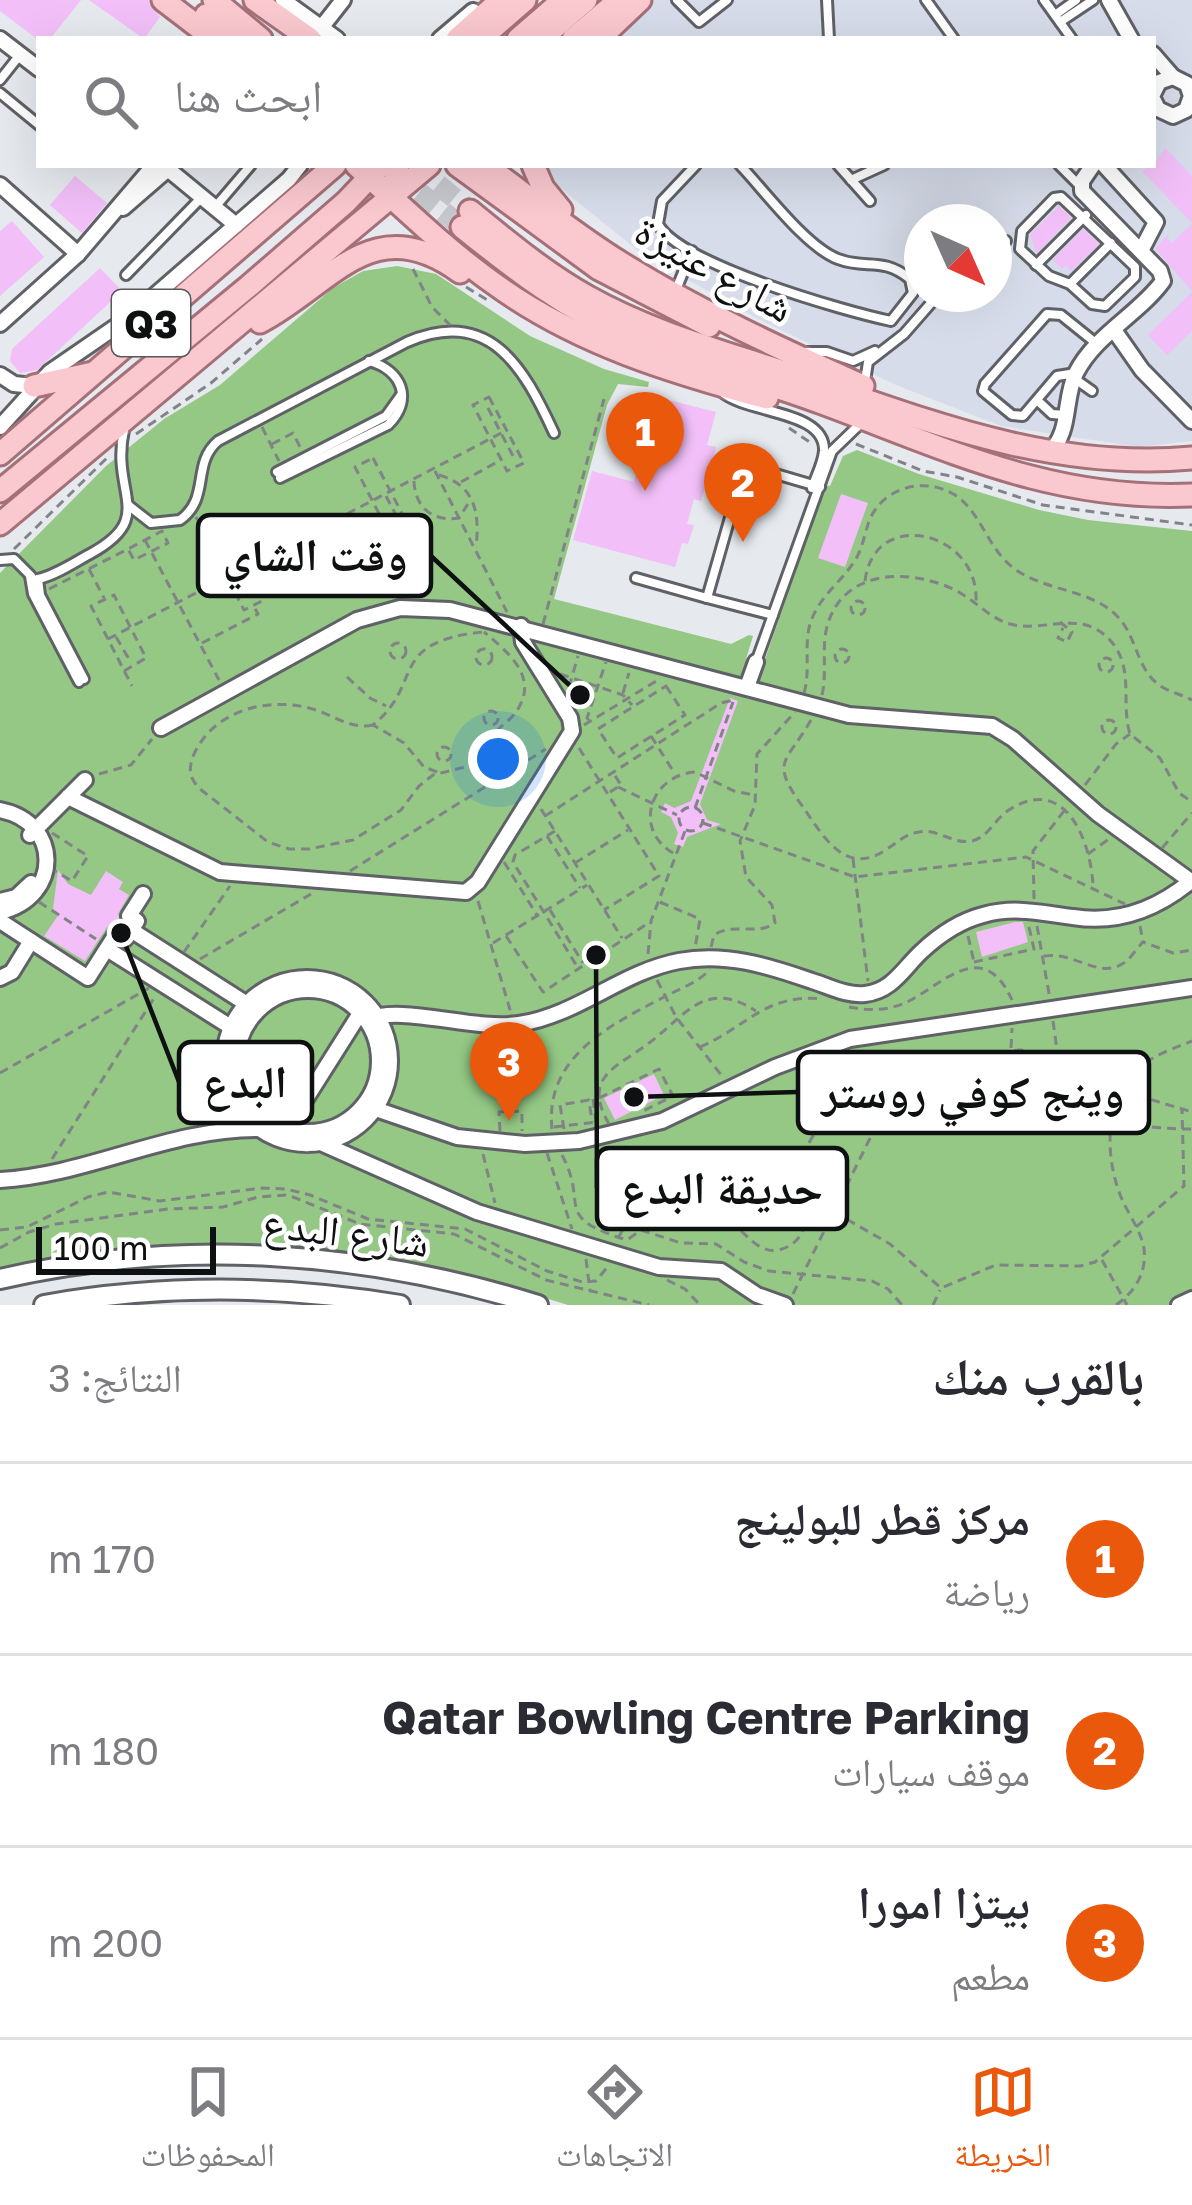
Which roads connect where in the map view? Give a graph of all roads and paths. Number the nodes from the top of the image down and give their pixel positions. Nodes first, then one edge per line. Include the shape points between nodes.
1 (163, 0) edge
2 (187, 0) edge
3 (214, 0) edge
4 (256, 0) edge
5 (284, 0) edge
6 (343, 0) edge
7 (486, 0) edge
8 (501, 0) edge
9 (525, 0) edge
10 (563, 0) edge
11 (586, 0) edge
12 (619, 0) edge
13 (640, 0) edge
14 (677, 0) edge
15 (727, 0) edge
16 (827, 0) edge
17 (926, 0) edge
18 (1044, 0) edge
19 (1076, 0) edge
20 (1094, 0) edge
21 (1109, 0) edge
22 (1058, 18) junction
23 (1128, 32) edge
24 (315, 33) edge
25 (210, 36) edge
26 (230, 36) edge
27 (257, 36) edge
28 (444, 36) edge
29 (460, 36) edge
30 (484, 36) edge
31 (521, 36) edge
32 (544, 36) edge
33 (577, 36) edge
34 (602, 36) edge
35 (829, 36) edge
36 (952, 36) edge
37 (1070, 36) edge
38 (0, 39) edge
39 (20, 55) junction
40 (1156, 57) edge
41 (36, 67) edge
42 (0, 80) edge
43 (1185, 80) edge
44 (0, 93) edge
45 (1156, 98) edge
46 (1156, 102) edge
47 (36, 123) edge
48 (160, 168) edge
49 (164, 168) edge
50 (248, 168) edge
51 (300, 168) edge
52 (303, 168) edge
53 (331, 168) edge
54 (397, 168) edge
55 (425, 168) edge
56 (461, 168) edge
57 (488, 168) edge
58 (535, 168) edge
59 (693, 168) edge
60 (743, 168) edge
61 (841, 168) edge
62 (877, 168) edge
63 (1063, 168) edge
64 (1091, 168) edge
65 (1101, 168) edge
66 (1107, 168) edge
67 (369, 170) edge
68 (851, 179) junction
69 (1081, 183) junction
70 (0, 185) edge
71 (303, 192) junction
72 (392, 196) junction
73 (870, 201) dead end
74 (208, 202) junction
75 (1090, 211) junction
76 (236, 224) junction
77 (1111, 243) junction
78 (692, 251) junction
79 (1142, 251) junction
80 (78, 254) junction
81 (619, 262) junction
82 (1036, 265) junction
83 (411, 266) dead end
84 (126, 275) dead end
85 (1070, 284) junction
86 (674, 294) junction
87 (524, 304) junction
88 (923, 312) edge
89 (891, 321) junction
90 (3, 324) edge
91 (1114, 330) junction
92 (453, 332) junction
93 (231, 333) junction
94 (904, 334) junction
95 (762, 340) junction
96 (1098, 345) junction
97 (883, 350) junction
98 (796, 356) junction
99 (369, 362) junction
100 (1142, 370) junction
101 (94, 373) junction
102 (1075, 376) junction
103 (0, 377) edge
104 (717, 385) junction
105 (34, 386) junction
106 (869, 388) junction
107 (1092, 391) dead end
108 (604, 400) dead end
109 (1038, 401) junction
110 (833, 407) junction
111 (488, 408) dead end
112 (14, 410) junction
113 (1066, 415) junction
114 (128, 417) junction
115 (921, 418) junction
116 (866, 419) junction
117 (258, 420) junction
118 (1192, 421) edge
119 (0, 427) edge
120 (504, 432) junction
121 (554, 433) dead end
122 (490, 439) junction
123 (291, 440) dead end
124 (839, 441) junction
125 (271, 445) junction
126 (0, 454) edge
127 (732, 454) dead end
128 (1048, 454) junction
129 (514, 458) dead end
130 (1192, 458) edge
131 (104, 460) dead end
132 (501, 460) junction
133 (745, 466) junction
134 (115, 471) dead end
135 (280, 472) joint
136 (435, 472) junction
137 (414, 479) junction
138 (459, 484) junction
139 (816, 486) junction
140 (0, 490) edge
141 (388, 493) junction
142 (1192, 495) edge
143 (471, 496) junction
144 (1150, 496) junction
145 (373, 501) junction
146 (23, 505) junction
147 (128, 505) junction
148 (1192, 509) edge
149 (192, 511) junction
150 (459, 518) junction
151 (398, 519) dead end
152 (0, 524) edge
153 (200, 524) dead end
154 (1192, 525) edge
155 (400, 530) junction
156 (315, 531) junction
157 (404, 539) dead end
158 (145, 540) junction
159 (0, 544) edge
160 (226, 545) dead end
161 (128, 549) junction
162 (476, 549) junction
163 (151, 551) junction
164 (276, 551) junction
165 (0, 560) edge
166 (88, 568) junction
167 (242, 569) junction
168 (34, 577) junction
169 (227, 577) junction
170 (636, 578) dead end
171 (866, 580) dead end
172 (46, 590) dead end
173 (251, 595) dead end
174 (845, 595) dead end
175 (707, 598) junction
176 (104, 600) junction
177 (178, 602) junction
178 (853, 602) dead end
179 (976, 603) dead end
180 (253, 605) junction
181 (814, 612) junction
182 (772, 615) junction
183 (831, 616) dead end
184 (131, 627) junction
185 (518, 628) junction
186 (484, 632) junction
187 (540, 632) junction
188 (116, 635) junction
189 (108, 639) junction
190 (582, 643) junction
191 (200, 644) junction
192 (499, 645) junction
193 (406, 650) dead end
194 (423, 650) junction
195 (610, 650) junction
196 (491, 653) dead end
197 (634, 657) junction
198 (826, 657) dead end
199 (834, 657) dead end
200 (129, 659) dead end
201 (1121, 660) dead end
202 (756, 662) joint
203 (1113, 662) dead end
204 (676, 668) junction
205 (124, 671) junction
206 (347, 677) dead end
207 (572, 678) junction
208 (545, 679) junction
209 (82, 680) dead end
210 (656, 681) junction
211 (132, 686) dead end
212 (598, 686) junction
213 (661, 689) junction
214 (568, 691) dead end
215 (740, 691) junction
216 (226, 692) junction
217 (625, 697) junction
218 (1192, 700) edge
219 (801, 702) junction
220 (388, 706) junction
221 (634, 707) junction
222 (598, 717) junction
223 (679, 718) junction
224 (590, 722) junction
225 (373, 725) junction
226 (604, 726) junction
227 (684, 727) junction
228 (161, 728) joint
229 (1116, 729) dead end
230 (571, 734) junction
231 (651, 736) junction
232 (656, 745) junction
233 (622, 754) junction
234 (447, 760) dead end
235 (628, 763) junction
236 (448, 771) junction
237 (439, 772) junction
238 (613, 772) junction
239 (707, 774) junction
240 (676, 775) junction
241 (86, 780) joint
242 (600, 781) junction
243 (617, 788) junction
244 (608, 794) junction
245 (532, 795) junction
246 (756, 795) junction
247 (1076, 796) junction
248 (68, 797) junction
249 (651, 803) junction
250 (695, 808) junction
251 (0, 810) edge
252 (1192, 813) edge
253 (679, 815) junction
254 (545, 816) junction
255 (0, 819) edge
256 (703, 823) junction
257 (630, 829) junction
258 (36, 830) junction
259 (555, 831) junction
260 (685, 831) junction
261 (1120, 831) junction
262 (741, 835) junction
263 (548, 836) junction
264 (497, 851) junction
265 (676, 854) junction
266 (1086, 855) dead end
267 (1155, 857) junction
268 (853, 858) dead end
269 (1032, 858) junction
270 (575, 863) junction
271 (511, 866) junction
272 (49, 867) junction
273 (237, 874) junction
274 (855, 877) junction
275 (332, 882) junction
276 (1192, 882) edge
277 (588, 884) junction
278 (39, 886) junction
279 (581, 889) junction
280 (471, 890) junction
281 (143, 894) dead end
282 (0, 901) edge
283 (658, 902) junction
284 (604, 910) junction
285 (1030, 910) junction
286 (0, 912) edge
287 (544, 913) junction
288 (1134, 913) junction
289 (0, 921) edge
290 (651, 921) junction
291 (964, 922) junction
292 (131, 929) junction
293 (506, 936) junction
294 (623, 940) junction
295 (31, 941) junction
296 (1144, 942) junction
297 (491, 944) junction
298 (107, 948) junction
299 (1192, 950) edge
300 (711, 957) junction
301 (1042, 957) junction
302 (692, 959) junction
303 (974, 962) junction
304 (183, 963) junction
305 (582, 966) junction
306 (652, 968) junction
307 (1110, 969) junction
308 (976, 970) dead end
309 (0, 978) edge
310 (160, 982) junction
311 (1192, 988) edge
312 (870, 993) junction
313 (664, 997) junction
314 (1112, 1000) junction
315 (252, 1008) junction
316 (1052, 1009) junction
317 (756, 1012) dead end
318 (368, 1013) junction
319 (676, 1016) junction
320 (514, 1024) junction
321 (237, 1030) junction
322 (877, 1034) junction
323 (1192, 1041) edge
324 (1058, 1072) junction
325 (0, 1073) edge
326 (884, 1082) junction
327 (531, 1087) dead end
328 (732, 1089) junction
329 (1121, 1091) junction
330 (886, 1098) junction
331 (596, 1099) junction
332 (369, 1108) junction
333 (1182, 1110) junction
334 (1192, 1112) edge
335 (632, 1117) dead end
336 (1112, 1118) junction
337 (595, 1127) junction
338 (1183, 1129) junction
339 (1192, 1129) edge
340 (259, 1130) junction
341 (522, 1131) dead end
342 (500, 1132) dead end
343 (617, 1133) junction
344 (556, 1137) junction
345 (281, 1138) junction
346 (480, 1141) junction
347 (316, 1148) junction
348 (636, 1167) junction
349 (41, 1177) junction
350 (1189, 1179) edge
351 (0, 1180) edge
352 (695, 1212) junction
353 (834, 1212) junction
354 (632, 1214) junction
355 (500, 1220) junction
356 (1137, 1228) junction
357 (0, 1230) edge
358 (618, 1237) junction
359 (0, 1248) edge
360 (581, 1248) junction
361 (612, 1257) junction
362 (1102, 1258) junction
363 (803, 1274) junction
364 (656, 1275) dead end
365 (0, 1279) edge
366 (590, 1282) junction
367 (941, 1288) junction
368 (590, 1293) junction
369 (1192, 1299) edge
370 (1126, 1302) edge
371 (44, 1305) edge
372 (400, 1305) edge
373 (538, 1305) edge
374 (650, 1305) edge
375 (700, 1305) edge
376 (787, 1305) edge
377 (902, 1305) edge
378 (933, 1305) edge
379 (1116, 1305) edge
380 (1179, 1305) edge

1 - 25 main road
2 - 26 main road
3 - 27 main road
4 - 24 main road
5 - 24 street
6 - 24 street
7 - 28 street
8 - 29 main road
9 - 30 main road
10 - 31 main road
11 - 32 main road
12 - 33 main road
13 - 34 main road
14 - 15 lane via 699,22
16 - 35 lane
17 - 36 lane
18 - 22 lane
19 - 22 lane
20 - 22 lane
21 - 23 street
22 - 37 lane
38 - 39 street
39 - 41 street
39 - 42 lane
40 - 43 street
43 - 45 street via 1163,79
43 - 46 street via 1186,110 1173,116
44 - 47 lane
48 - 80 street via 148,190
49 - 74 street
50 - 74 lane
51 - 76 street
52 - 71 main road
53 - 71 main road, Q3
54 - 72 main road
55 - 72 main road, Q3
56 - 95 main road via 623,284 694,320
57 - 81 main road, شارع عنيزة
58 - 81 main road via 555,203
59 - 78 lane via 657,212 664,235
60 - 89 lane via 824,252 885,264 910,279 914,293
61 - 68 lane
62 - 68 lane
63 - 69 lane
64 - 69 street
65 - 69 street
66 - 79 street via 1156,222
67 - 72 main road, شارع عنيزة
67 - 140 main road via 249,286
68 - 73 lane
69 - 75 street
70 - 80 street
71 - 101 main road, Q3
72 - 87 main road, شارع عنيزة
72 - 93 main road, Q3
74 - 76 street
74 - 84 lane
75 - 77 lane
75 - 79 street
75 - 82 lane
75 - 82 lane via 1061,196 1039,214 1019,240
76 - 105 street via 130,317
77 - 85 lane
77 - 85 lane via 1135,277 1102,307
78 - 86 lane
78 - 89 lane via 787,291
79 - 91 street via 1163,281
80 - 90 street
81 - 86 main road, شارع عنيزة
82 - 85 lane
83 - 92 path
86 - 95 main road, شارع عنيزة
87 - 93 main road via 428,254 376,250 346,260 274,314
87 - 104 main road, شارع عنيزة via 610,349
88 - 94 lane
89 - 94 lane
91 - 96 street
91 - 100 street
92 - 99 lane via 418,337
92 - 121 lane via 488,341 517,362
93 - 114 main road, Q3
94 - 97 lane
95 - 98 main road, شارع عنيزة
96 - 100 street
96 - 102 street
96 - 109 lane via 1061,315 1042,317 983,389 1016,416
97 - 98 lane via 853,361 820,350
97 - 106 lane via 866,367
98 - 106 main road, شارع عنيزة
99 - 117 lane
99 - 135 lane via 387,368 402,387 402,405 388,424
100 - 118 street
101 - 105 main road
101 - 126 main road, Q3
102 - 107 lane
102 - 109 lane via 1060,373
102 - 113 street
103 - 105 street
103 - 112 street
104 - 110 main road, شارع عنيزة
104 - 139 lane via 734,401 817,430 824,451
105 - 112 street
106 - 115 main road, شارع عنيزة
108 - 187 path
109 - 113 lane
110 - 115 main road, شارع عنيزة via 609,327 539,287 466,219 612,310
110 - 116 main road, شارع عنيزة
111 - 120 path
112 - 119 street
113 - 128 street
114 - 146 main road, Q3
114 - 147 lane via 120,468
115 - 128 main road, شارع عنيزة
116 - 124 lane
116 - 144 main road, شارع عنيزة via 1038,482
117 - 125 path
117 - 149 lane via 208,451
120 - 122 path
120 - 122 path via 489,397 472,405
120 - 129 path
120 - 132 path via 524,463 507,471
122 - 132 path
122 - 136 path
123 - 125 path via 304,454 293,434
124 - 139 lane
124 - 154 path via 1043,505
125 - 135 path
127 - 133 lane
128 - 130 main road, شارع عنيزة
131 - 134 path
132 - 138 path
133 - 139 lane
133 - 175 lane
136 - 137 path
136 - 138 path
136 - 150 path
137 - 141 path
137 - 150 path via 428,513
138 - 143 path
139 - 182 lane
141 - 145 path
141 - 145 path via 373,458 355,467
141 - 151 path
141 - 155 path via 408,525
142 - 144 main road, شارع عنيزة
143 - 150 path
143 - 162 path
144 - 148 main road
145 - 155 path via 390,535
145 - 156 path
146 - 152 main road, Q3
146 - 159 main road
147 - 149 lane via 158,525
147 - 168 lane via 127,524 114,540
149 - 153 path
150 - 162 path
155 - 157 path
156 - 164 path
156 - 164 path via 326,544 320,559
156 - 164 path via 294,520 268,522 263,536
158 - 161 path
158 - 163 path
158 - 163 path via 162,531 168,543
160 - 167 path
161 - 163 path via 134,560
161 - 166 path
162 - 185 path
163 - 177 path
164 - 167 path
165 - 168 lane via 14,559
166 - 172 path
166 - 176 path
167 - 169 path
167 - 169 path via 228,536 210,544
167 - 173 path
167 - 180 path via 262,601
168 - 209 lane
169 - 177 path
169 - 180 path via 244,610
170 - 175 lane
171 - 179 path via 893,541 928,535 957,553
174 - 178 path
175 - 182 lane
176 - 184 path via 114,595
176 - 189 path via 91,607
177 - 184 path
177 - 191 path
180 - 191 path via 258,614
181 - 183 path
181 - 218 path via 858,555 880,502 907,487 933,486 966,504 1021,574 1109,609 1129,631 1148,675
181 - 219 path
182 - 202 lane
184 - 188 path
184 - 205 path via 146,658
185 - 186 path
185 - 187 street
185 - 208 street
185 - 216 street via 430,608 386,610
186 - 192 path
186 - 194 path
187 - 190 street
188 - 189 path
188 - 200 path
189 - 205 path
190 - 195 street
190 - 207 path
191 - 216 path
192 - 196 path
192 - 236 path via 525,687 515,713 473,765
193 - 194 path
194 - 220 path
195 - 197 street
195 - 212 path
197 - 204 street
197 - 217 path
198 - 199 path
201 - 203 path
202 - 215 street
204 - 210 path
204 - 215 street
205 - 211 path
206 - 220 path
207 - 208 path
207 - 212 path
207 - 214 path
208 - 230 street
210 - 213 path
210 - 217 path
212 - 217 path
212 - 224 path
213 - 221 path
213 - 223 path via 685,715
215 - 219 street
215 - 227 path
215 - 239 path
216 - 228 street
217 - 221 path
217 - 222 path
219 - 246 path via 758,754
219 - 247 street via 865,718 992,726
220 - 225 path
221 - 226 path
222 - 224 path
222 - 226 path
223 - 227 path
223 - 231 path
224 - 230 path
225 - 237 path
225 - 237 path via 294,705 239,712 205,735 190,774 262,838 297,850 353,840 401,810
226 - 233 path via 598,729 617,758
227 - 232 path
228 - 241 path via 131,765
229 - 247 path via 1127,736
230 - 242 path
230 - 245 street
230 - 275 path
231 - 232 path
231 - 233 path
232 - 235 path
232 - 240 path
233 - 235 path
234 - 236 path
235 - 238 path
236 - 237 path
238 - 242 path
238 - 243 path
239 - 240 path
239 - 246 path
239 - 250 path
240 - 249 path
241 - 248 street
242 - 244 path
242 - 254 path
243 - 244 path
243 - 249 path
244 - 257 path
245 - 254 path
245 - 264 street
246 - 262 path
247 - 261 street
247 - 269 path
248 - 258 street
248 - 273 street via 203,866
249 - 253 path
249 - 265 path via 654,836
250 - 253 path
250 - 256 path
251 - 258 street
252 - 267 path
253 - 260 path
254 - 259 path
255 - 258 street
256 - 260 path
256 - 262 path
257 - 270 path
257 - 284 path via 659,876
258 - 272 street
258 - 272 path via 88,856 72,881
258 - 278 street
259 - 263 path
259 - 270 path
260 - 265 path
261 - 266 path
261 - 267 street
262 - 274 path
262 - 300 path via 746,877 776,919 765,929 717,932
263 - 271 path via 515,855
263 - 279 path
264 - 271 path
264 - 280 street
265 - 283 path
267 - 276 street
268 - 274 path
269 - 274 path
269 - 285 path
269 - 288 path
270 - 277 path
271 - 287 path
272 - 278 street
272 - 278 path
273 - 275 street
273 - 304 path
274 - 312 path
275 - 280 street
275 - 304 path
276 - 288 street
277 - 279 path
277 - 284 path
278 - 282 street
278 - 286 street via 23,904
278 - 298 path via 37,902
279 - 287 path
280 - 297 path
281 - 292 street via 129,916 136,921
283 - 290 path
283 - 302 path via 700,919
284 - 294 path
285 - 288 street via 1090,919
285 - 291 street
285 - 301 path
285 - 303 path via 1034,949
287 - 293 path
287 - 305 path
288 - 296 path
289 - 295 street
290 - 294 path
290 - 306 path
291 - 303 path
291 - 312 street
292 - 298 street
292 - 304 street
293 - 297 path
293 - 305 path via 542,992
294 - 305 path
295 - 298 street via 88,978
295 - 309 street
296 - 299 path via 1173,953
296 - 307 path
297 - 320 path
298 - 310 street
300 - 302 street
300 - 312 street
300 - 313 path via 707,974
301 - 307 path
301 - 316 path
302 - 306 street
303 - 308 path
304 - 315 street
306 - 313 path
306 - 320 street via 573,1009
307 - 314 path
310 - 321 street
310 - 325 path
310 - 349 path
311 - 314 street
312 - 322 path
313 - 319 path
313 - 344 path via 567,1063 556,1086
314 - 316 street
315 - 318 street via 274,985 307,978 339,984
315 - 321 street
316 - 322 street
316 - 324 path
317 - 319 path via 716,999
318 - 320 street
318 - 332 street via 389,1046 390,1069 385,1091
318 - 345 street
319 - 328 path
319 - 331 path via 613,1065
320 - 327 path
321 - 340 street via 225,1049 227,1083
321 - 345 street via 242,1092
322 - 326 path
322 - 328 street
323 - 329 path via 1150,1060
324 - 326 path via 1037,1054 1011,1050 971,1064 918,1058
324 - 329 path
324 - 330 path
324 - 336 path via 1075,1098
326 - 330 path
326 - 352 path via 810,1140 802,1163 807,1218 788,1247 760,1249 726,1220
328 - 343 street
329 - 333 path
329 - 336 path
330 - 353 path
331 - 335 path via 659,1069 673,1096
331 - 337 path
331 - 343 path
332 - 345 street via 334,1128
332 - 346 street
332 - 347 street via 351,1132
333 - 334 path
333 - 338 path
336 - 338 path
336 - 356 path via 1114,1177
337 - 343 street
337 - 344 street
337 - 344 path
337 - 344 path via 589,1100 560,1105
338 - 339 path
338 - 350 path
340 - 345 street
340 - 349 street via 202,1133
341 - 342 path via 522,1111 500,1112
343 - 348 path
344 - 346 street
344 - 358 path via 579,1218
344 - 360 path
345 - 347 street
345 - 347 path
346 - 355 path
347 - 355 street
348 - 352 path via 661,1195
348 - 354 path via 625,1186
349 - 351 street
350 - 356 path
352 - 354 path via 664,1229
353 - 363 path
353 - 367 path via 890,1244
354 - 358 path
355 - 360 street
356 - 362 path
356 - 370 path via 1143,1266
357 - 366 path via 108,1192 160,1201 286,1189 368,1219 465,1229 547,1271
358 - 361 path
358 - 363 path via 629,1240 641,1230 708,1243 760,1269
359 - 368 path via 48,1225 287,1195 360,1224 466,1238 532,1274
360 - 361 street
360 - 361 path
360 - 366 path
361 - 366 path
361 - 376 street via 721,1271
362 - 367 path via 1080,1266 996,1264
362 - 370 path
363 - 376 path
363 - 377 path via 878,1282
364 - 375 path
365 - 373 main road, شارع البدع via 142,1257 271,1255 411,1273
366 - 368 path
367 - 378 path
368 - 374 path
369 - 380 street
370 - 379 path
371 - 372 main road, شارع البدع via 200,1289

